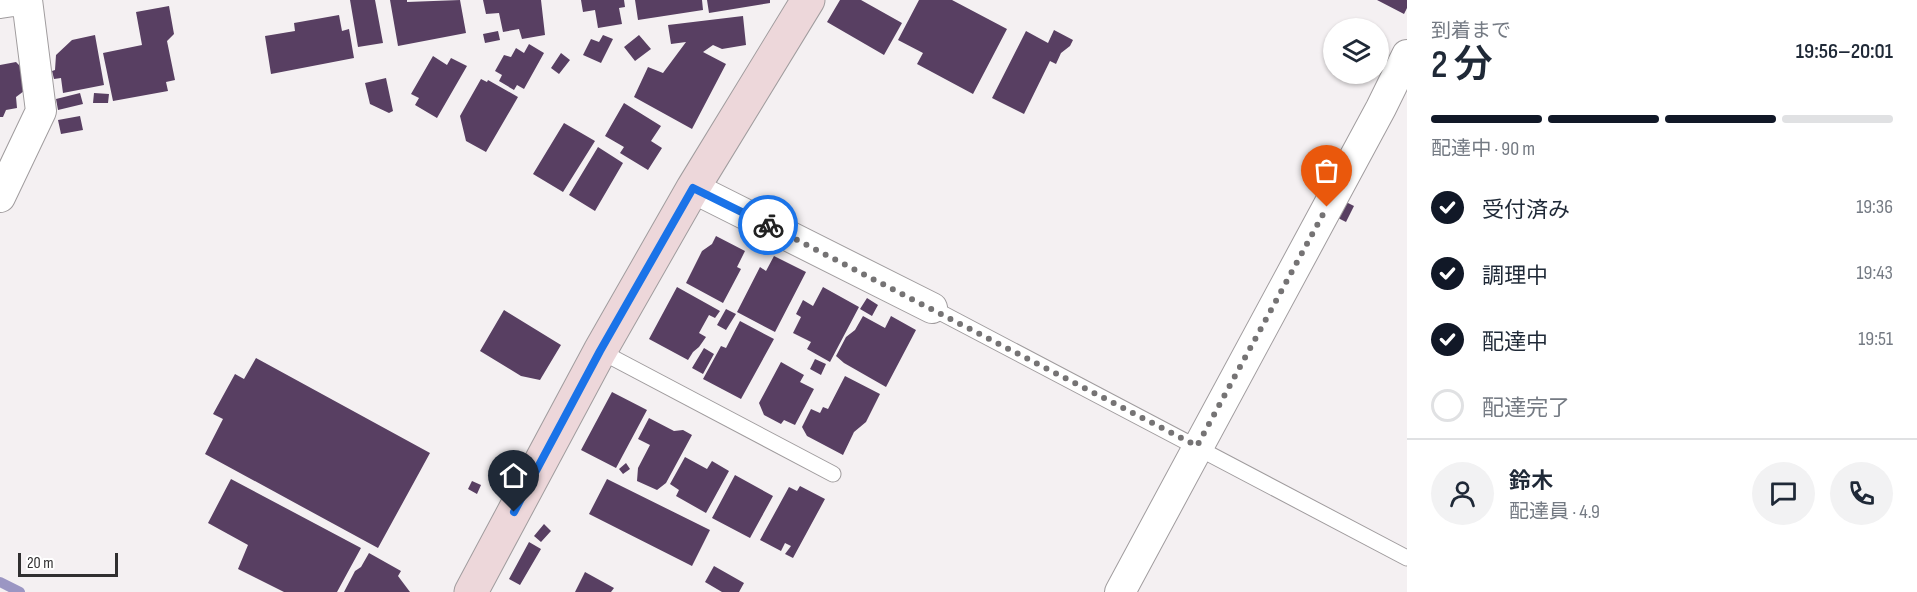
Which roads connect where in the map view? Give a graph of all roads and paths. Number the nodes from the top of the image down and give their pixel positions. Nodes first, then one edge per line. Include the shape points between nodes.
1 (20, 0) edge
2 (27, 0) edge
3 (808, 0) edge
4 (0, 3) edge
5 (1407, 55) edge
6 (693, 188) junction
7 (0, 197) edge
8 (932, 309) joint
9 (600, 351) junction
10 (1197, 446) junction
11 (833, 474) dead end
12 (1407, 558) edge
13 (471, 592) edge
14 (1120, 592) edge

1 - 4 street
2 - 7 street via 41,111
3 - 6 street
5 - 10 street
6 - 8 street
6 - 9 street
8 - 10 lane
9 - 11 lane
9 - 13 street
10 - 12 lane
10 - 14 street

